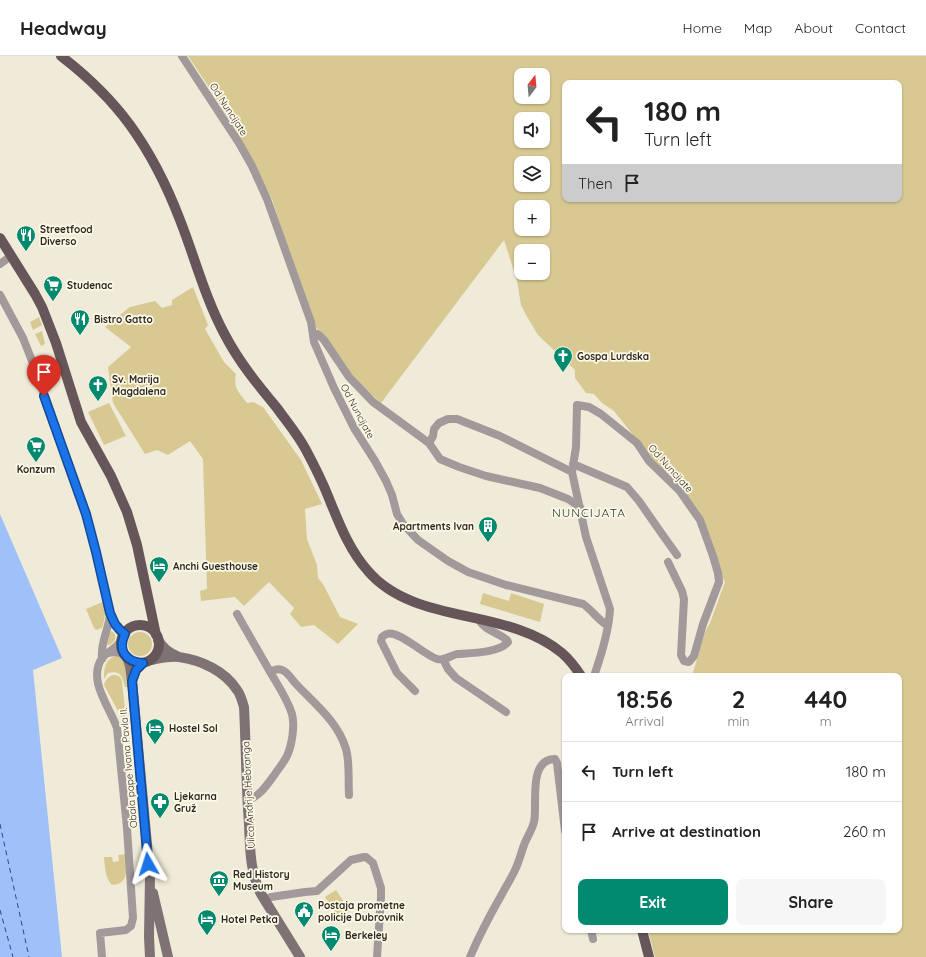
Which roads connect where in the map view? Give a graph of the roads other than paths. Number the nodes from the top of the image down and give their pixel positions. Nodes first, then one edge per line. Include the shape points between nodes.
1 (61, 56) edge
2 (182, 56) edge
3 (0, 238) edge
4 (11, 256) junction
5 (0, 264) edge
6 (0, 295) edge
7 (313, 332) junction
8 (429, 443) junction
9 (572, 468) junction
10 (580, 507) junction
11 (678, 554) dead end
12 (668, 562) dead end
13 (148, 596) junction
14 (110, 613) junction
15 (237, 614) dead end
16 (478, 619) junction
17 (608, 625) junction
18 (137, 626) junction
19 (124, 636) junction
20 (157, 637) junction
21 (109, 653) junction
22 (126, 656) junction
23 (179, 657) junction
24 (102, 659) junction
25 (443, 659) junction
26 (147, 661) junction
27 (270, 672) junction
28 (579, 673) edge
29 (595, 673) edge
30 (132, 681) junction
31 (415, 691) dead end
32 (506, 712) dead end
33 (349, 795) dead end
34 (248, 801) junction
35 (562, 806) edge
36 (150, 877) junction
37 (264, 899) junction
38 (592, 933) edge
39 (643, 933) edge
40 (593, 939) dead end
41 (102, 957) edge
42 (150, 957) edge
43 (168, 957) edge
44 (300, 957) edge
45 (377, 957) edge
46 (470, 957) edge
47 (649, 957) edge

1 - 16 main road via 112,103 142,143 167,188 204,290 224,333 243,366 298,436 327,493 343,533 360,561 380,583 396,594 429,607
2 - 7 street, Od Nuncijate via 252,166
3 - 4 main road
4 - 5 street
4 - 13 main road via 42,307 81,422 125,506
6 - 14 street via 23,338 84,507
7 - 8 street, Od Nuncijate via 324,340 349,376 373,402
7 - 17 street, Od Nuncijate via 314,342 344,409 386,481 397,514 418,540 468,572 506,585 583,604
8 - 9 street via 439,423 456,419
8 - 10 street, Od Nuncijate via 440,459 501,480 540,488 568,499
9 - 10 street, Od Nuncijate
9 - 11 street via 627,487
9 - 12 street, Od Nuncijate via 576,447 577,405 589,407 637,443 649,461 679,490 700,520 719,582 694,656 689,662 684,661 681,655 684,599
10 - 17 street, Od Nuncijate via 586,537 610,609
13 - 18 main road via 144,618
13 - 20 main road
14 - 19 street
14 - 24 street via 102,646
15 - 27 street
16 - 25 street via 482,625 508,642 493,650 457,654
16 - 28 main road via 515,628 554,646 574,664
17 - 29 street, Od Nuncijate
18 - 19 main road via 132,627
18 - 20 main road via 148,627
19 - 21 street
19 - 22 main road via 122,650
20 - 23 street, Ulica Andrije Hebranga via 166,650
20 - 26 main road via 158,651
21 - 22 street
21 - 24 street
22 - 26 main road via 137,663
22 - 30 street, Obala pape Ivana Pavla II.
23 - 26 street, Ulica Andrije Hebranga via 162,657
23 - 34 street, Ulica Andrije Hebranga via 214,668 232,682 241,697 244,707
24 - 41 street via 97,675 99,688 117,728 133,918 131,926 126,930 100,933
25 - 31 street via 431,656 397,635 388,634 382,637 381,641 397,673
25 - 32 street via 456,678
26 - 30 street via 136,670
27 - 33 street via 276,669 285,671 336,728 346,748
27 - 34 street via 287,701 293,731 288,755 267,785
30 - 36 street, Obala pape Ivana Pavla II.
34 - 37 street, Ulica Andrije Hebranga via 251,856 257,886
35 - 46 street via 557,763 555,759 551,759 540,767 538,773 535,821 516,869
36 - 42 street
36 - 43 street
37 - 44 street, Ulica Andrije Hebranga
37 - 45 street via 317,892 351,860 366,857 373,863 381,888
38 - 40 street
39 - 47 main road

